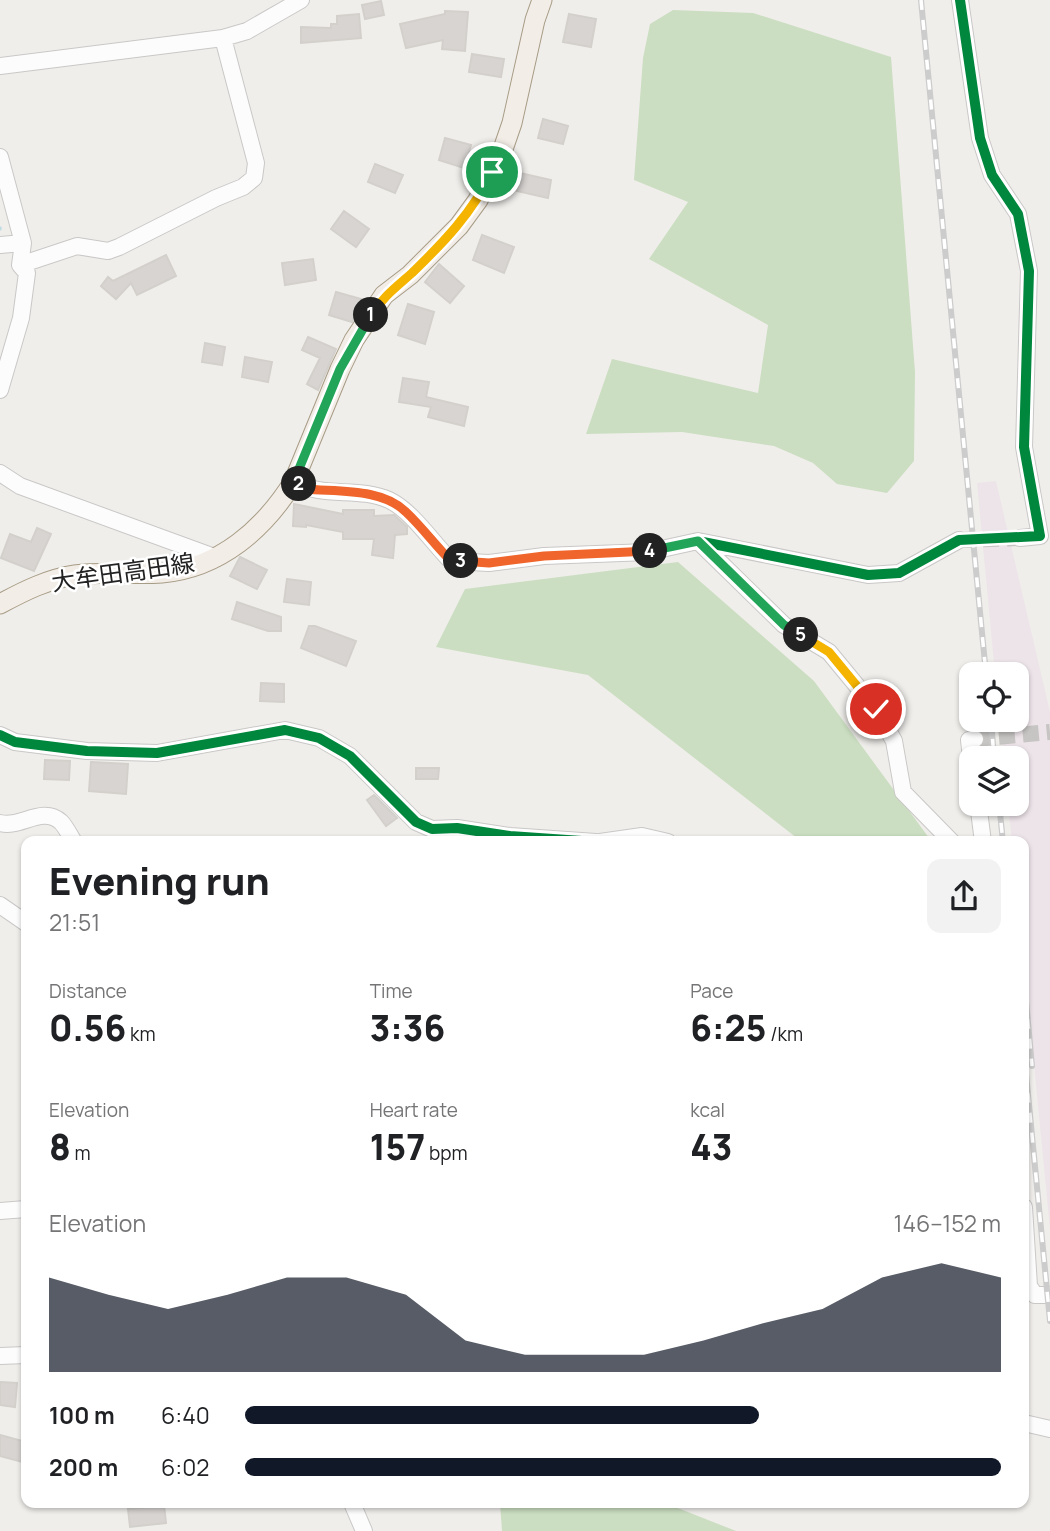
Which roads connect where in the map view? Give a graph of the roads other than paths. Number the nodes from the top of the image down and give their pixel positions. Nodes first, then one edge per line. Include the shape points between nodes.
1 (270, 0) edge
2 (300, 0) edge
3 (541, 0) edge
4 (960, 0) edge
5 (273, 17) junction
6 (223, 38) junction
7 (0, 66) edge
8 (0, 157) edge
9 (23, 243) junction
10 (0, 245) edge
11 (20, 265) junction
12 (0, 390) edge
13 (0, 472) edge
14 (294, 481) junction
15 (1020, 538) tunnel mouth
16 (959, 540) tunnel mouth
17 (698, 541) junction
18 (217, 558) junction
19 (0, 604) edge
20 (0, 735) edge
21 (975, 739) dead end
22 (970, 746) edge
23 (980, 816) edge
24 (0, 823) edge
25 (70, 836) edge
26 (510, 836) edge
27 (946, 836) edge
28 (982, 836) edge
29 (0, 905) edge
30 (0, 916) edge
31 (21, 920) edge
32 (21, 930) edge
33 (21, 1209) edge
34 (0, 1211) edge
35 (1029, 1286) edge
36 (1050, 1296) edge
37 (21, 1355) edge
38 (0, 1356) edge
39 (1029, 1424) edge
40 (1050, 1429) edge
41 (354, 1508) edge
42 (364, 1531) edge

1 - 5 street
2 - 5 street
3 - 14 main road, 大牟田高田線 via 512,123 478,200 459,226 384,295 369,317 340,369
4 - 15 street via 980,138 992,175 1018,214 1029,271 1024,447 1040,536
5 - 6 street
6 - 7 street
6 - 11 street via 256,163 254,178 119,247 108,251 77,246
8 - 9 street
9 - 10 street
9 - 11 street
11 - 12 street via 27,273 21,318
13 - 18 street via 20,486
14 - 17 street via 306,489 388,499 451,561 489,563 648,552
14 - 18 main road, 大牟田高田線 via 256,528
16 - 17 street via 898,573 868,575
17 - 27 street via 784,625 829,652 876,709 894,741 903,792
18 - 19 main road, 大牟田高田線 via 163,572 76,575 48,581
20 - 26 street via 15,742 87,751 157,753 285,730 319,737 350,756 416,822 432,829
21 - 22 street via 969,740
23 - 28 street
24 - 25 street via 41,815 61,822
29 - 31 street
30 - 32 street
33 - 34 street
35 - 36 street via 1035,1295
37 - 38 street
39 - 40 street
41 - 42 street

